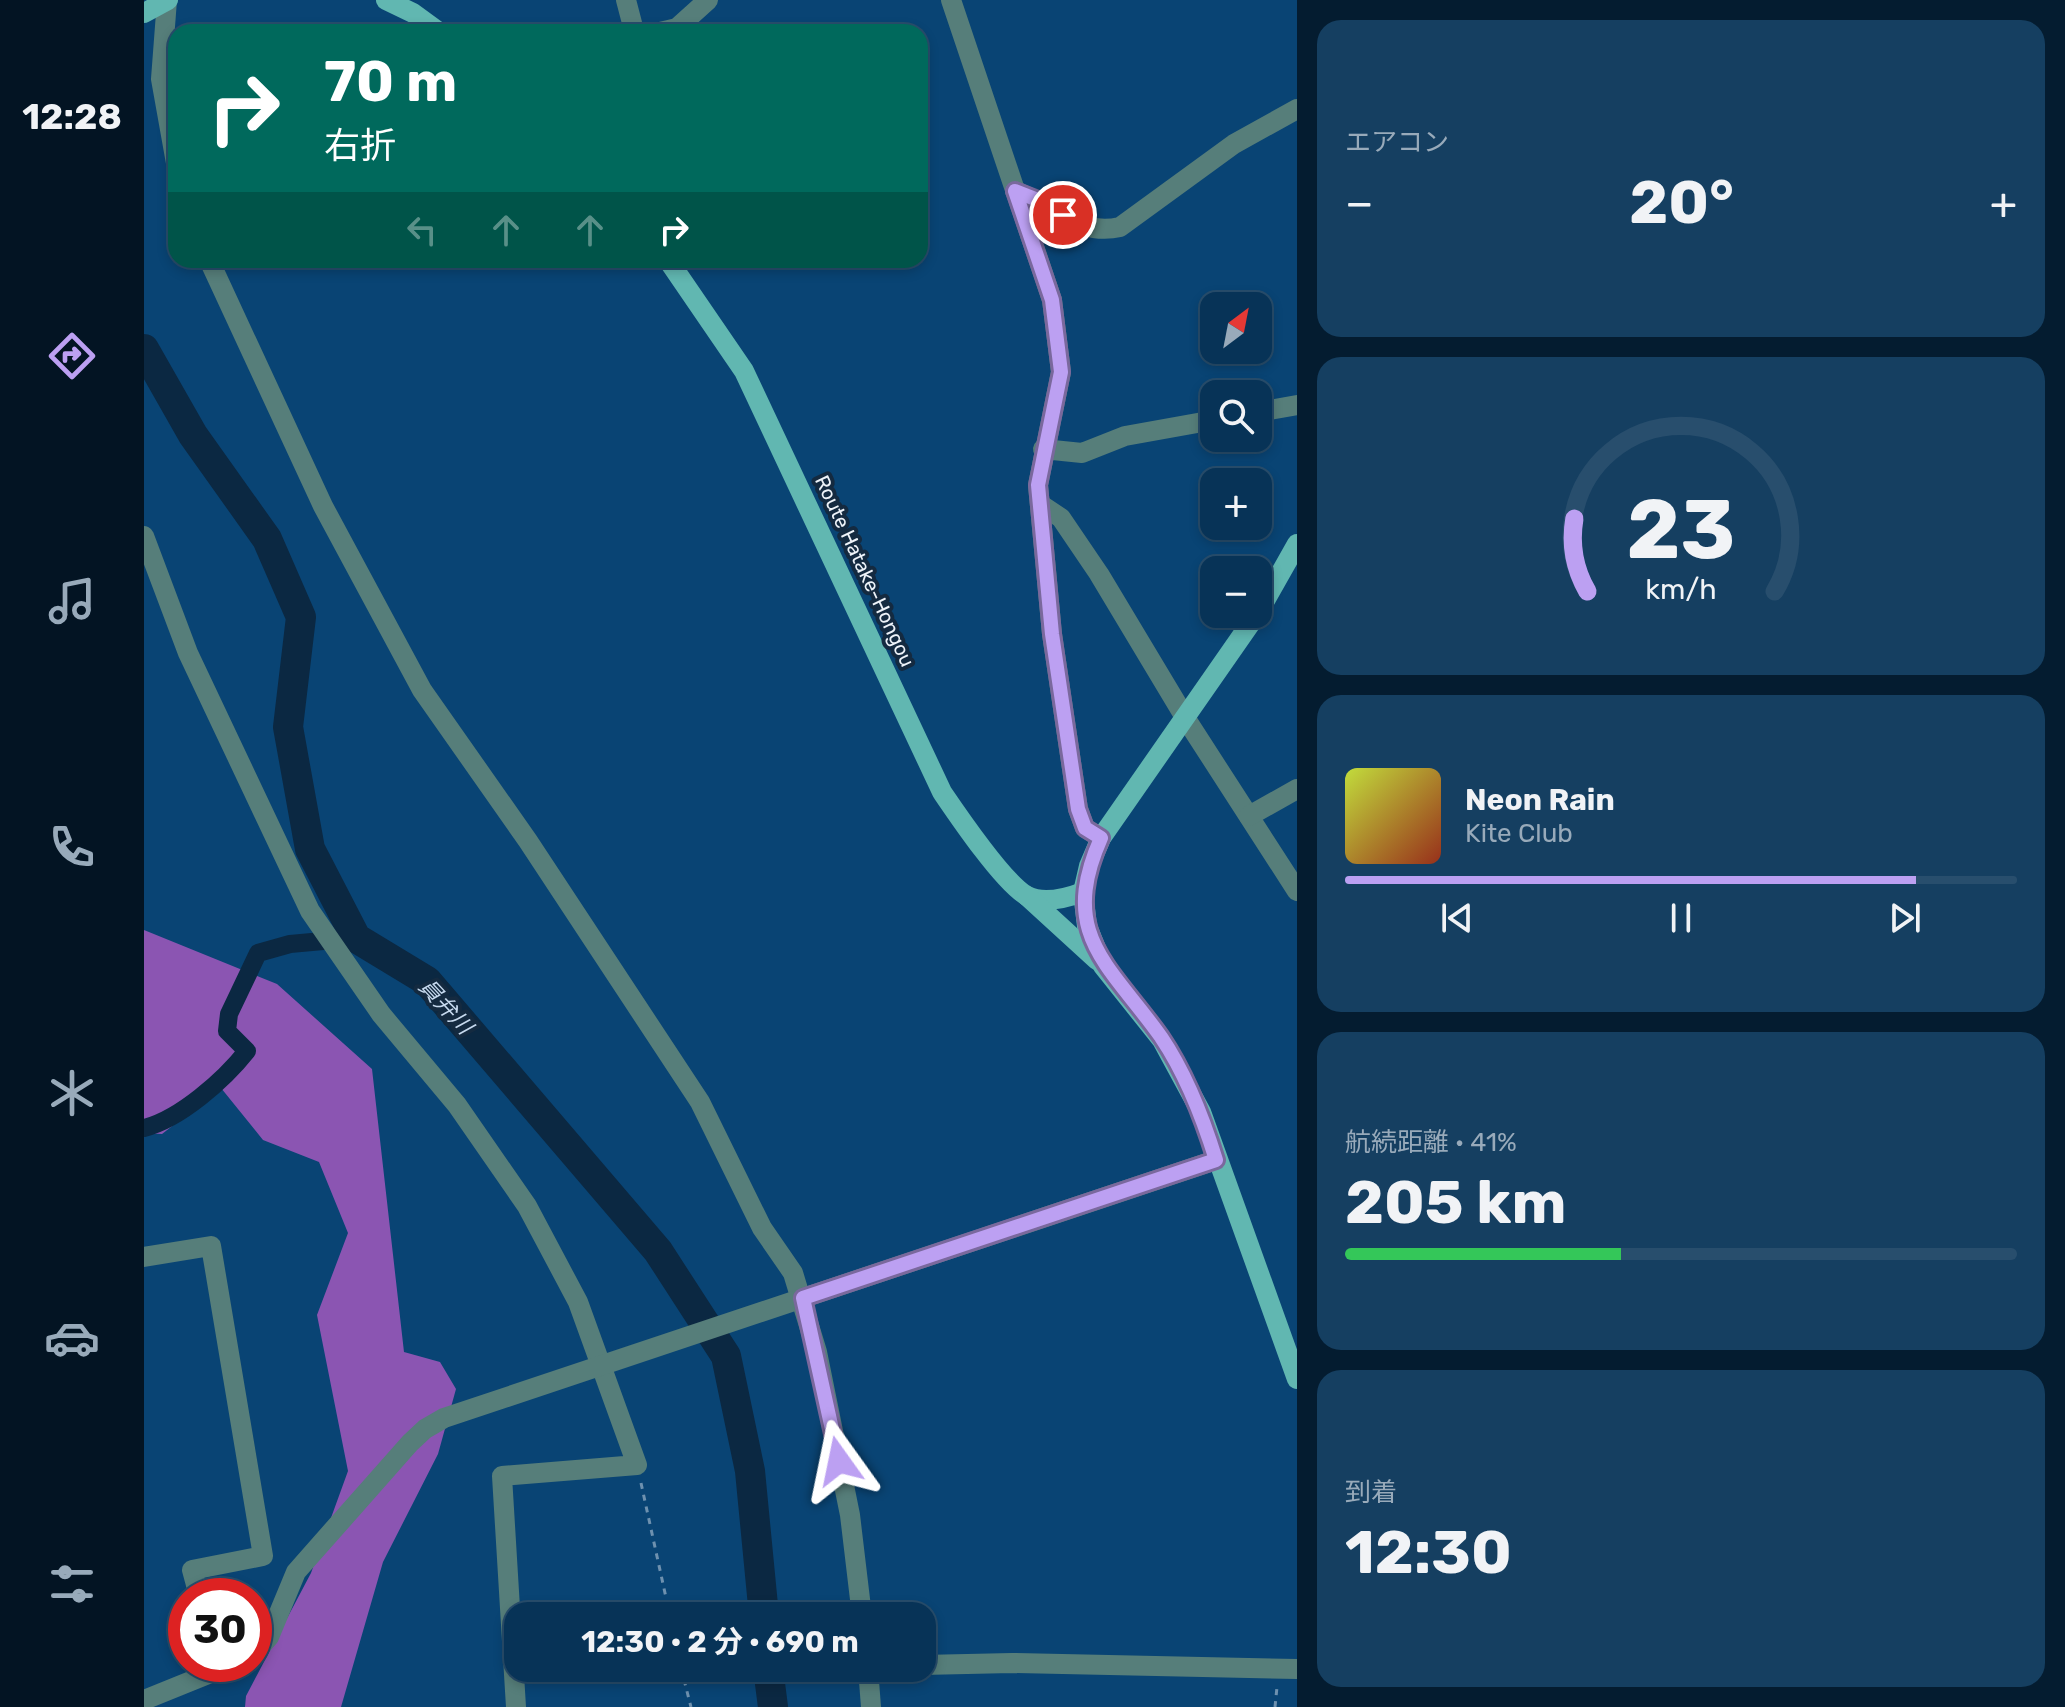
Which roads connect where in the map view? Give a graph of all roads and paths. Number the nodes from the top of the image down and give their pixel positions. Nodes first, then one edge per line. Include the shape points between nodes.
1 (167, 0) edge
2 (386, 0) edge
3 (626, 0) edge
4 (708, 0) edge
5 (951, 0) edge
6 (146, 12) edge
7 (428, 24) edge
8 (632, 24) edge
9 (681, 24) edge
10 (1297, 109) edge
11 (168, 118) edge
12 (1015, 191) junction
13 (213, 268) edge
14 (673, 268) edge
15 (1297, 405) edge
16 (1272, 409) edge
17 (1200, 423) edge
18 (1043, 449) junction
19 (1040, 504) junction
20 (144, 536) edge
21 (1297, 544) edge
22 (1272, 589) edge
23 (1248, 628) edge
24 (1186, 719) junction
25 (1297, 789) edge
26 (1249, 816) junction
27 (1101, 838) junction
28 (1297, 891) edge
29 (1083, 892) junction
30 (1027, 896) junction
31 (1103, 966) junction
32 (1216, 1160) junction
33 (144, 1257) edge
34 (794, 1301) junction
35 (611, 1365) junction
36 (1297, 1379) edge
37 (637, 1465) junction
38 (194, 1578) edge
39 (667, 1602) edge
40 (860, 1602) edge
41 (272, 1630) edge
42 (936, 1665) edge
43 (1297, 1669) edge
44 (185, 1682) edge
45 (685, 1682) edge
46 (869, 1682) edge
47 (144, 1700) edge
48 (516, 1707) edge
49 (691, 1707) edge
50 (871, 1707) edge

1 - 6 main road
1 - 11 street via 161,79
2 - 7 main road
3 - 8 street
4 - 9 street
5 - 12 street
10 - 12 street via 1234,144 1120,227 1101,232 1082,228
12 - 18 street via 1052,300 1061,372
13 - 34 street via 323,506 422,690 700,1102 762,1228 793,1273
14 - 30 main road, Route Hatake-Hongou via 744,371 942,792 979,845
15 - 16 street
17 - 18 street via 1125,436 1082,453
18 - 19 street
19 - 24 street via 1061,518
19 - 27 street via 1052,634 1078,809 1085,828
20 - 35 street via 188,653 310,911 527,1206
21 - 22 main road
23 - 24 main road
24 - 26 street
24 - 27 main road
25 - 26 street
26 - 28 street
27 - 29 main road
29 - 30 main road via 1053,900
29 - 31 main road via 1087,926
30 - 31 main road, Route Hatake-Hongou
31 - 32 main road via 1162,1040 1201,1112
32 - 34 street
32 - 36 main road
33 - 38 street via 211,1246 263,1556 192,1570
34 - 35 street
34 - 40 street via 850,1515
35 - 37 street
35 - 41 street via 444,1418 425,1429 296,1572
37 - 39 path
37 - 48 street via 502,1476
42 - 43 street
44 - 47 street
45 - 49 path
46 - 50 street

